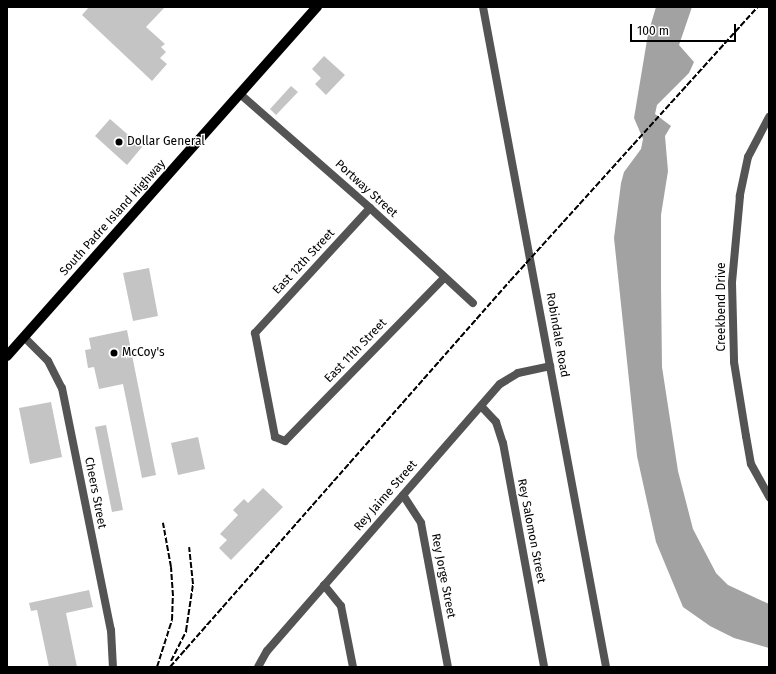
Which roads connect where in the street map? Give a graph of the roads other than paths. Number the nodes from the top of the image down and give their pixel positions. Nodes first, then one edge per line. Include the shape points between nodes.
1 (317, 7) edge
2 (483, 7) edge
3 (240, 94) junction
4 (769, 117) edge
5 (370, 208) junction
6 (444, 278) junction
7 (473, 303) dead end
8 (24, 337) junction
9 (7, 356) edge
10 (550, 366) junction
11 (481, 406) junction
12 (285, 441) joint
13 (403, 495) junction
14 (769, 497) edge
15 (324, 585) junction
16 (113, 667) edge
17 (258, 667) edge
18 (352, 667) edge
19 (448, 667) edge
20 (544, 667) edge
21 (606, 667) edge

1 - 3 main road, South Padre Island Highway
2 - 10 street, Robindale Road
3 - 5 street, Portway Street
3 - 8 main road, South Padre Island Highway
4 - 14 street, Creekbend Drive via 748,157 740,196 732,283 734,362 746,436 751,464
5 - 6 street, Portway Street
5 - 12 street, East 12th Street via 255,333 274,437
6 - 7 street, Portway Street
6 - 12 street, East 11th Street
8 - 9 main road, South Padre Island Highway
8 - 16 street, Cheers Street via 48,361 62,388 111,630
10 - 11 street, Rey Jaime Street via 518,372 500,384
10 - 21 street, Robindale Road
11 - 13 street, Rey Jaime Street
11 - 20 street, Rey Salomon Street via 496,422 503,443
13 - 15 street, Rey Jaime Street
13 - 19 street, Rey Jorge Street via 421,523
15 - 17 street, Rey Jaime Street via 267,651
15 - 18 street via 341,606

